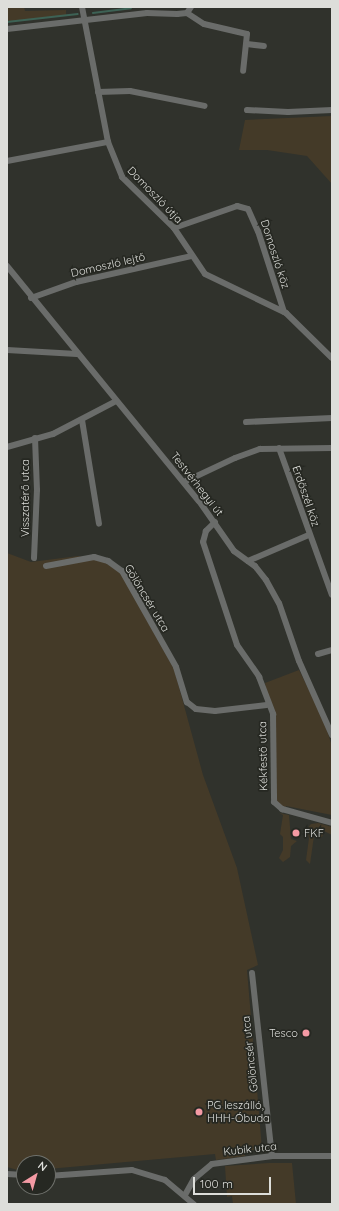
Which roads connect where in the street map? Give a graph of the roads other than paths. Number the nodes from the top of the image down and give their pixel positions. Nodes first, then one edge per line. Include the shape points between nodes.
1 (82, 7) edge
2 (189, 10) edge
3 (86, 19) junction
4 (7, 29) edge
5 (247, 44) junction
6 (264, 46) dead end
7 (243, 70) dead end
8 (98, 92) junction
9 (205, 106) dead end
10 (247, 110) dead end
11 (332, 110) edge
12 (108, 142) junction
13 (7, 161) edge
14 (174, 228) junction
15 (191, 256) junction
16 (7, 266) edge
17 (31, 298) junction
18 (284, 312) junction
19 (7, 350) edge
20 (77, 354) junction
21 (332, 358) edge
22 (116, 401) junction
23 (332, 418) edge
24 (82, 420) junction
25 (246, 422) dead end
26 (35, 438) junction
27 (7, 447) edge
28 (279, 448) junction
29 (332, 448) edge
30 (184, 482) junction
31 (215, 522) junction
32 (99, 524) dead end
33 (309, 535) junction
34 (34, 558) dead end
35 (248, 561) junction
36 (46, 566) dead end
37 (332, 595) edge
38 (332, 650) edge
39 (318, 654) dead end
40 (268, 705) junction
41 (332, 735) edge
42 (332, 823) edge
43 (252, 973) dead end
44 (272, 1156) junction
45 (332, 1156) edge
46 (56, 1175) edge
47 (184, 1195) junction
48 (194, 1204) edge

1 - 3 street, Domoszló útja
2 - 3 street
2 - 5 street via 204,24 248,35
3 - 4 street
3 - 8 street, Domoszló útja
5 - 6 street
5 - 7 street
8 - 9 street via 130,91
8 - 12 street, Domoszló útja
10 - 11 street
12 - 13 street
12 - 14 street, Domoszló útja via 122,177
14 - 15 street, Domoszló útja
14 - 18 street, Domoszló köz via 237,206 248,209 258,231
15 - 17 street, Domoszló lejtő via 76,282
15 - 18 street, Domoszló útja via 213,280
16 - 17 street, Testvérhegyi út
17 - 20 street, Testvérhegyi út
18 - 21 street, Domoszló útja
19 - 20 street
20 - 22 street, Testvérhegyi út
22 - 24 street, Visszatérő utca
22 - 30 street, Testvérhegyi út
23 - 25 street
24 - 26 street, Visszatérő utca via 53,434
24 - 32 street
26 - 27 street, Visszatérő utca
26 - 34 street, Visszatérő utca via 37,490
28 - 29 street
28 - 30 street via 260,450 235,458
28 - 33 street, Erdőszél köz
30 - 31 street, Testvérhegyi út
31 - 35 street, Testvérhegyi út via 234,551
31 - 40 street, Kékfestő utca via 206,530 203,542 237,645 259,677
33 - 35 street
33 - 37 street, Erdőszél köz
35 - 41 street, Testvérhegyi út via 261,572 279,603 299,661
36 - 40 street, Gölöncsér utca via 94,557 108,561 122,571 173,660 184,695 192,707 210,711
38 - 39 street
40 - 42 street, Kékfestő utca via 273,717 274,802 282,809
43 - 44 street, Gölöncsér utca
44 - 45 street, Kubik utca
44 - 47 street, Kubik utca via 212,1164 194,1179
46 - 47 street via 132,1170 160,1177
47 - 48 street

